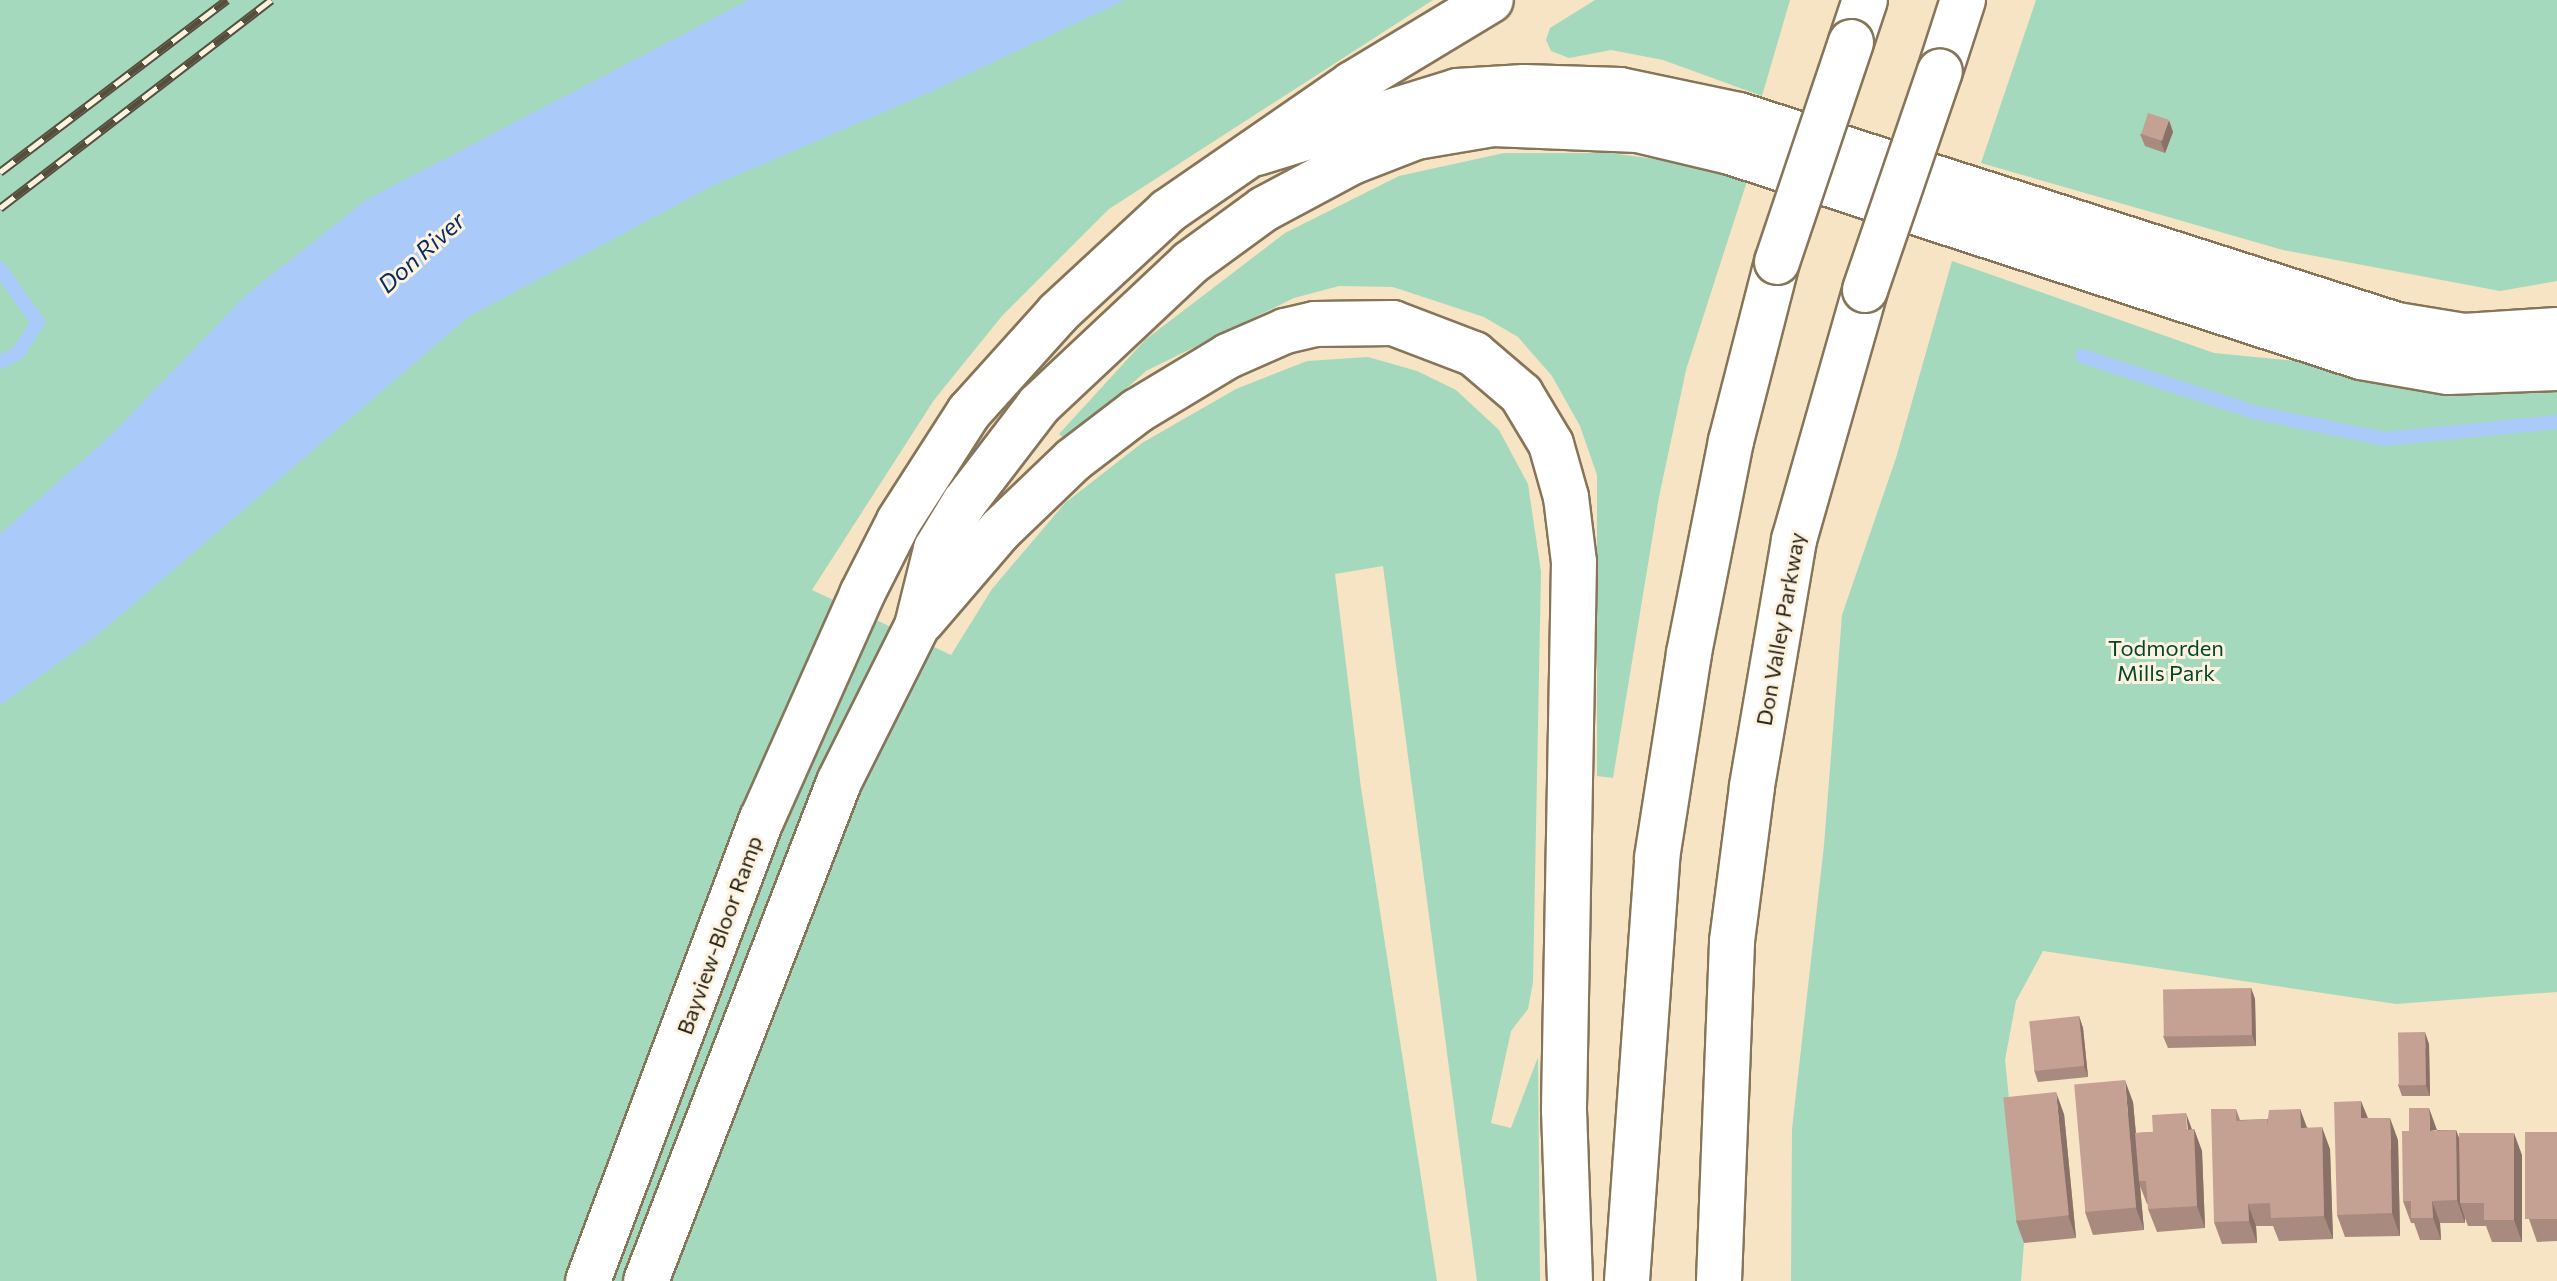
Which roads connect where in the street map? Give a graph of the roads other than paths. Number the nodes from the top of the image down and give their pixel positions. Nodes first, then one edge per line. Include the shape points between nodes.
1 (1491, 0) edge
2 (1865, 0) edge
3 (1963, 0) edge
4 (1257, 153) junction
5 (2557, 330) edge
6 (2557, 368) edge
7 (917, 626) junction
8 (588, 1281) edge
9 (646, 1281) edge
10 (1570, 1281) edge
11 (1627, 1281) edge
12 (1719, 1281) edge

1 - 4 main road via 1352,84
2 - 11 main road, bridge via 1777,262 1731,441 1689,653 1657,858
3 - 12 main road, Don Valley Parkway, bridge via 1865,290 1794,540 1732,941
4 - 5 main road via 1457,91 1620,90 1739,115 2397,325 2464,336
4 - 8 main road, Bayview-Bloor Ramp via 1168,211 1058,313 979,401 899,521 762,819
6 - 7 main road via 2448,372 2361,357 1730,152 1638,130 1493,124 1416,137 1352,162 1264,209 1190,263 1039,405 964,503 936,549
7 - 9 main road via 839,782
7 - 10 main road via 1000,530 1073,460 1137,411 1228,356 1285,331 1315,324 1393,323 1474,354 1521,394 1551,444 1566,497 1574,562 1564,1110

